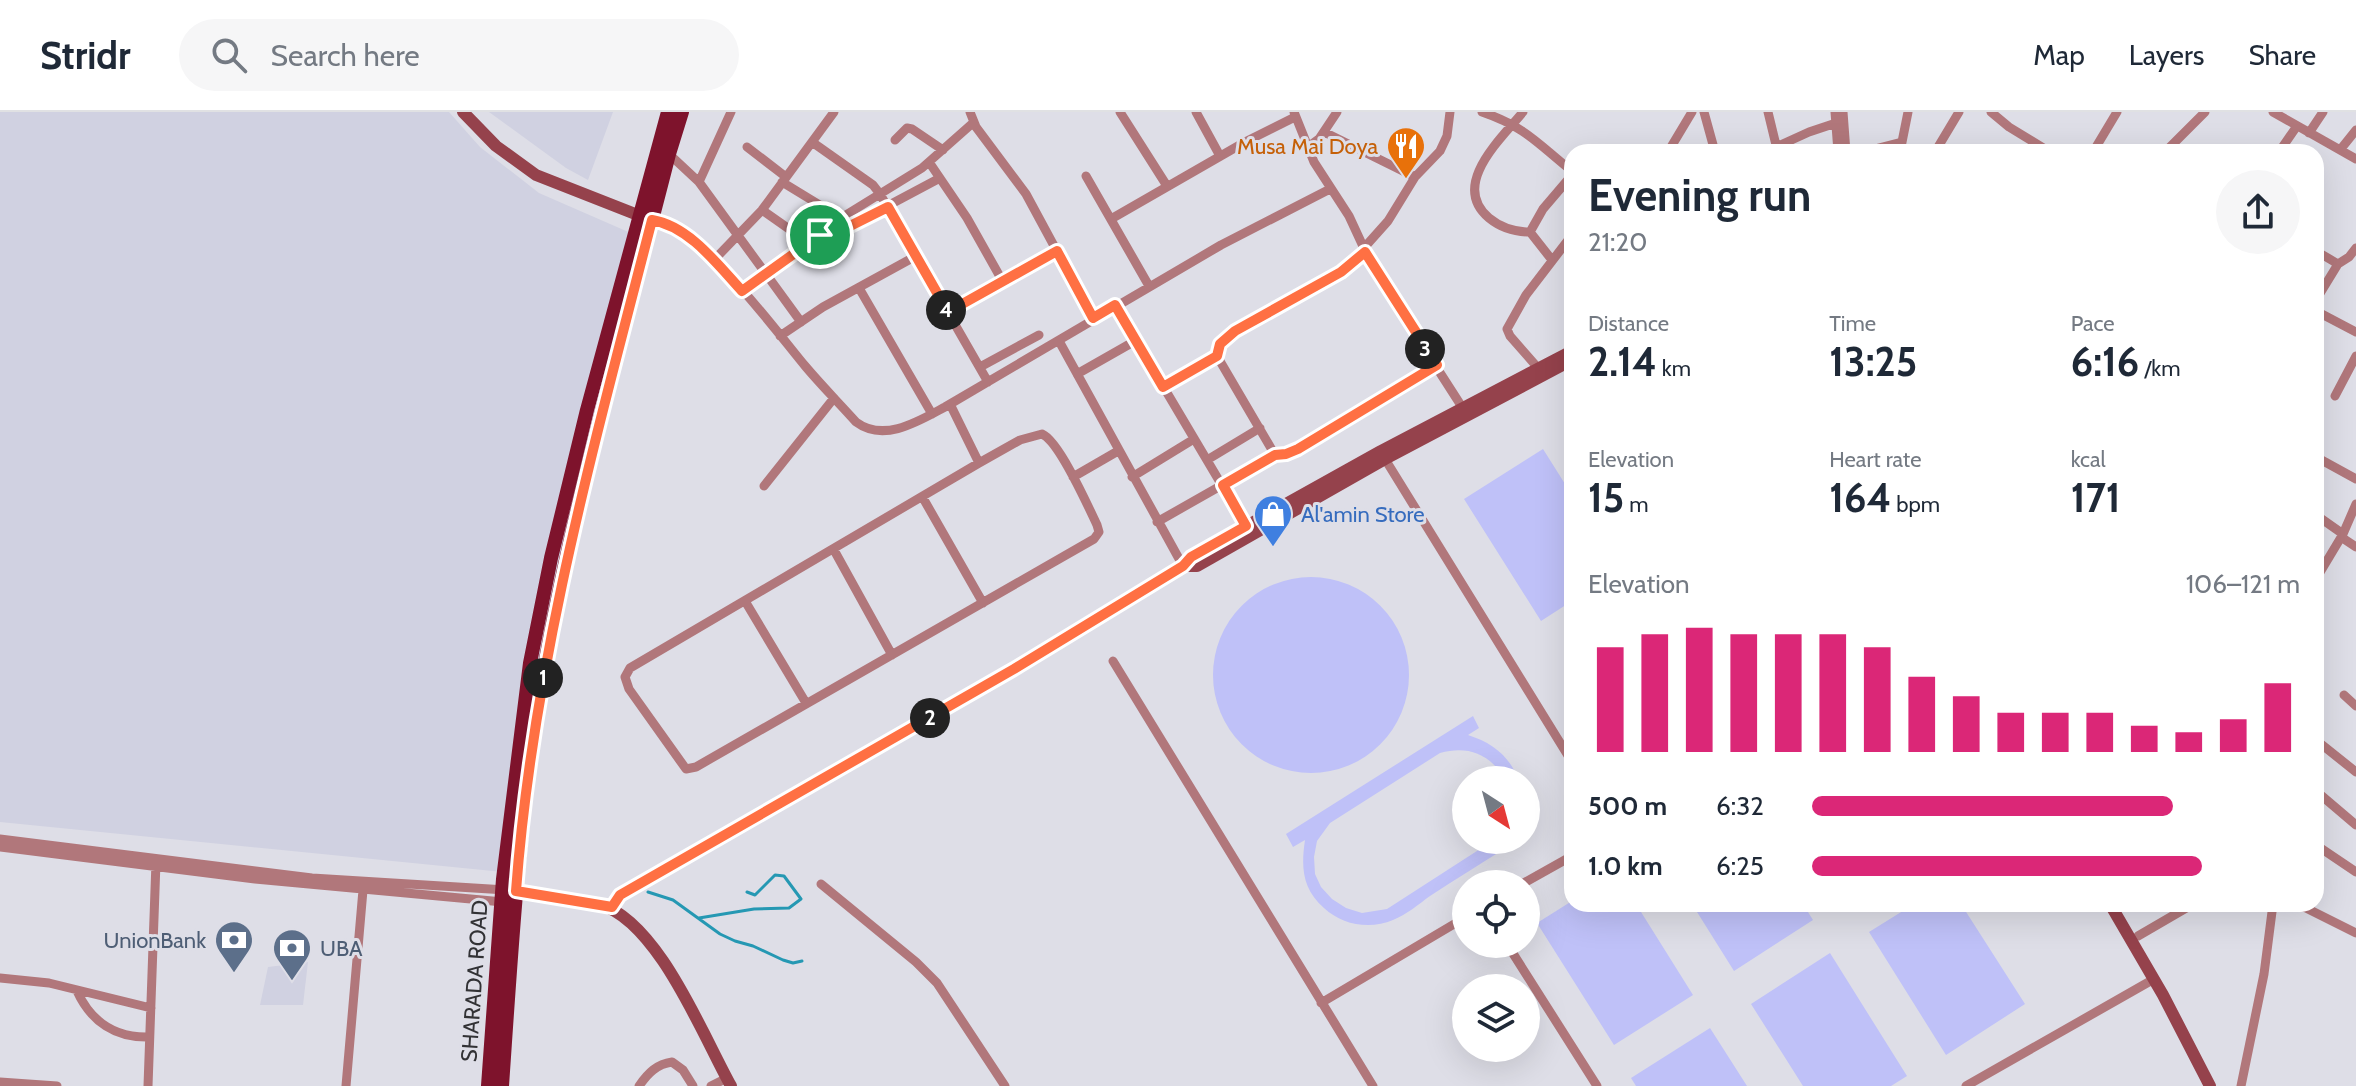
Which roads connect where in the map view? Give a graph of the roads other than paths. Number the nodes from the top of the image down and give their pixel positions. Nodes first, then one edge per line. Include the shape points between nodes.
1 (463, 112) edge
2 (668, 112) edge
3 (682, 112) edge
4 (731, 112) edge
5 (834, 112) edge
6 (1120, 112) edge
7 (1196, 112) edge
8 (1337, 112) edge
9 (1450, 112) edge
10 (1482, 112) edge
11 (1523, 112) edge
12 (1692, 112) edge
13 (1704, 112) edge
14 (1768, 112) edge
15 (1843, 112) edge
16 (1908, 112) edge
17 (1959, 112) edge
18 (1991, 112) edge
19 (2117, 112) edge
20 (2205, 112) edge
21 (2323, 112) edge
22 (2278, 113) edge
23 (1294, 114) edge
24 (972, 117) edge
25 (1836, 117) edge
26 (1513, 123) junction
27 (2297, 126) junction
28 (2356, 130) edge
29 (1324, 132) junction
30 (2309, 133) junction
31 (895, 140) dead end
32 (812, 142) junction
33 (1673, 144) edge
34 (1713, 144) edge
35 (1776, 144) edge
36 (1778, 144) edge
37 (1838, 144) edge
38 (1845, 144) edge
39 (1902, 144) edge
40 (1940, 144) edge
41 (2037, 144) edge
42 (2098, 144) edge
43 (2173, 144) edge
44 (2285, 144) edge
45 (747, 147) dead end
46 (1308, 147) junction
47 (943, 150) junction
48 (2340, 150) junction
49 (669, 154) junction
50 (1220, 156) junction
51 (2356, 159) edge
52 (929, 162) junction
53 (1564, 165) edge
54 (1086, 176) dead end
55 (1415, 177) junction
56 (940, 178) junction
57 (784, 180) junction
58 (699, 182) junction
59 (1564, 183) edge
60 (1167, 186) junction
61 (1330, 189) junction
62 (880, 194) junction
63 (888, 207) junction
64 (762, 210) junction
65 (646, 218) junction
66 (841, 218) junction
67 (1111, 219) junction
68 (1530, 232) junction
69 (737, 234) junction
70 (820, 235) junction
71 (809, 243) junction
72 (1564, 245) edge
73 (2356, 248) edge
74 (1057, 251) junction
75 (1364, 251) junction
76 (916, 256) junction
77 (2324, 256) edge
78 (1552, 260) junction
79 (713, 261) junction
80 (2338, 264) junction
81 (765, 275) junction
82 (1003, 282) junction
83 (1149, 286) junction
84 (2324, 287) edge
85 (859, 288) junction
86 (742, 291) junction
87 (1115, 305) junction
88 (948, 312) junction
89 (2324, 315) edge
90 (1093, 318) junction
91 (801, 322) junction
92 (2356, 332) edge
93 (1039, 335) dead end
94 (780, 336) junction
95 (1059, 341) junction
96 (1135, 341) junction
97 (1564, 355) edge
98 (1217, 356) junction
99 (2356, 356) edge
100 (1564, 364) edge
101 (1437, 365) junction
102 (980, 367) junction
103 (1538, 368) junction
104 (1077, 374) junction
105 (988, 382) junction
106 (1163, 387) junction
107 (2335, 396) dead end
108 (834, 398) junction
109 (950, 404) junction
110 (1462, 407) junction
111 (932, 414) junction
112 (1260, 428) junction
113 (1194, 439) junction
114 (1118, 451) junction
115 (1275, 455) junction
116 (1385, 459) junction
117 (1207, 460) junction
118 (2324, 461) edge
119 (979, 463) junction
120 (1073, 477) junction
121 (1132, 477) junction
122 (2356, 479) edge
123 (1223, 485) junction
124 (764, 486) dead end
125 (923, 498) junction
126 (2356, 504) edge
127 (2324, 521) edge
128 (1157, 522) junction
129 (1246, 526) junction
130 (2342, 535) junction
131 (2356, 547) edge
132 (834, 550) junction
133 (2324, 565) edge
134 (1183, 566) junction
135 (745, 601) junction
136 (983, 603) junction
137 (892, 655) junction
138 (1113, 661) dead end
139 (2344, 695) dead end
140 (806, 703) junction
141 (2356, 706) edge
142 (2324, 746) edge
143 (1564, 749) edge
144 (2356, 772) edge
145 (2324, 800) edge
146 (2356, 825) edge
147 (0, 839) edge
148 (0, 847) edge
149 (2324, 850) edge
150 (1564, 860) edge
151 (156, 863) junction
152 (2356, 872) edge
153 (1540, 874) edge
154 (821, 884) dead end
155 (509, 886) junction
156 (363, 890) junction
157 (616, 901) junction
158 (2115, 912) edge
159 (2124, 912) edge
160 (2179, 912) edge
161 (2272, 912) edge
162 (2314, 912) edge
163 (1452, 925) edge
164 (2356, 933) edge
165 (2138, 936) junction
166 (1516, 958) edge
167 (0, 978) edge
168 (2154, 979) junction
169 (77, 991) junction
170 (1321, 1003) junction
171 (151, 1008) junction
172 (499, 1036) junction
173 (149, 1037) junction
174 (0, 1082) edge
175 (729, 1082) edge
176 (57, 1086) edge
177 (148, 1086) edge
178 (346, 1086) edge
179 (488, 1086) edge
180 (502, 1086) edge
181 (639, 1086) edge
182 (693, 1086) edge
183 (711, 1086) edge
184 (1005, 1086) edge
185 (1373, 1086) edge
186 (1597, 1086) edge
187 (1966, 1086) edge
188 (2210, 1086) edge
189 (2220, 1086) edge
190 (2241, 1086) edge

1 - 65 street via 496,146 536,175
2 - 65 main road
3 - 49 main road
4 - 58 street
5 - 32 street
6 - 60 street
7 - 50 street
8 - 29 street
9 - 55 street via 1440,151
10 - 26 street
11 - 26 street
12 - 33 street
13 - 34 street
14 - 35 street
15 - 38 street
16 - 39 street
17 - 40 street
18 - 41 street
19 - 42 street
20 - 43 street
21 - 30 street
22 - 27 street
23 - 46 street
23 - 50 street
24 - 47 street
24 - 74 street via 1026,194
25 - 36 street
25 - 37 street
26 - 53 street
26 - 68 street via 1482,166 1473,192 1478,207 1493,221
27 - 30 street
27 - 44 street
28 - 48 street
29 - 46 street
29 - 55 street
30 - 48 street
31 - 47 street via 912,129
32 - 57 street
32 - 62 street
45 - 57 street
46 - 61 street
47 - 52 street
48 - 51 street
49 - 58 street
49 - 65 main road
50 - 60 street
52 - 56 street
52 - 62 street
54 - 67 street
55 - 75 street
56 - 63 street
56 - 82 street
57 - 64 street
57 - 66 street
58 - 69 street
59 - 68 street
60 - 67 street
61 - 75 street
61 - 83 street
62 - 63 street
62 - 66 street
63 - 70 street
63 - 76 street
64 - 69 street
64 - 71 street
65 - 79 street via 689,237
65 - 155 main road via 557,606
66 - 70 street
67 - 83 street
68 - 78 street
69 - 79 street
69 - 81 street
70 - 71 street
71 - 81 street
72 - 78 street
73 - 80 street
74 - 82 street
74 - 90 street
75 - 98 street via 1341,272 1235,331 1220,344
75 - 101 street
76 - 85 street
76 - 88 street
77 - 80 street
78 - 103 street via 1507,329
79 - 86 street
80 - 84 street
81 - 86 street
81 - 91 street
82 - 88 street
83 - 87 street
85 - 91 street
85 - 111 street
86 - 94 street
87 - 90 street
87 - 96 street
88 - 102 street
89 - 92 street
90 - 95 street
91 - 94 street
93 - 102 street
94 - 108 street
95 - 104 street
95 - 105 street
96 - 104 street
96 - 106 street
97 - 103 street
98 - 106 street
98 - 112 street
99 - 107 street
100 - 116 street
101 - 110 street
101 - 115 street via 1298,449
102 - 105 street
103 - 110 street
104 - 114 street
105 - 109 street
106 - 113 street
108 - 111 street via 856,422 877,432
108 - 124 street
109 - 111 street
109 - 119 street
110 - 129 street
112 - 115 street
112 - 117 street
113 - 117 street
113 - 121 street
114 - 120 street
114 - 121 street
115 - 123 street
116 - 134 street via 1197,566
116 - 143 street
117 - 123 street
118 - 122 street
119 - 120 street via 1042,434
119 - 125 street
120 - 136 street via 1097,535
121 - 128 street
123 - 128 street
123 - 129 street
125 - 132 street
125 - 136 street
126 - 130 street
127 - 130 street
128 - 134 street
129 - 134 street
130 - 131 street
130 - 133 street
132 - 135 street
132 - 137 street
134 - 157 street
135 - 140 street
135 - 140 street via 630,668 625,677 629,689 689,771
136 - 137 street
137 - 140 street
138 - 170 street
139 - 141 street
142 - 144 street
145 - 146 street
147 - 151 street
148 - 151 street
149 - 152 street
150 - 153 street
151 - 155 street via 312,878
151 - 156 street
151 - 171 street
154 - 184 street via 937,983
155 - 156 street
155 - 157 street
155 - 172 main road
156 - 178 street
157 - 175 street via 674,979
158 - 168 street
159 - 165 street
160 - 165 street
161 - 190 street
162 - 164 street
163 - 170 street
165 - 189 street
166 - 186 street
167 - 169 street
168 - 187 street
168 - 188 street
169 - 171 street
169 - 173 street via 116,1033
170 - 185 street
171 - 173 street
172 - 179 main road, SHARADA ROAD
172 - 180 main road
173 - 177 street
174 - 176 street
175 - 183 street
181 - 182 street via 656,1067 672,1062

